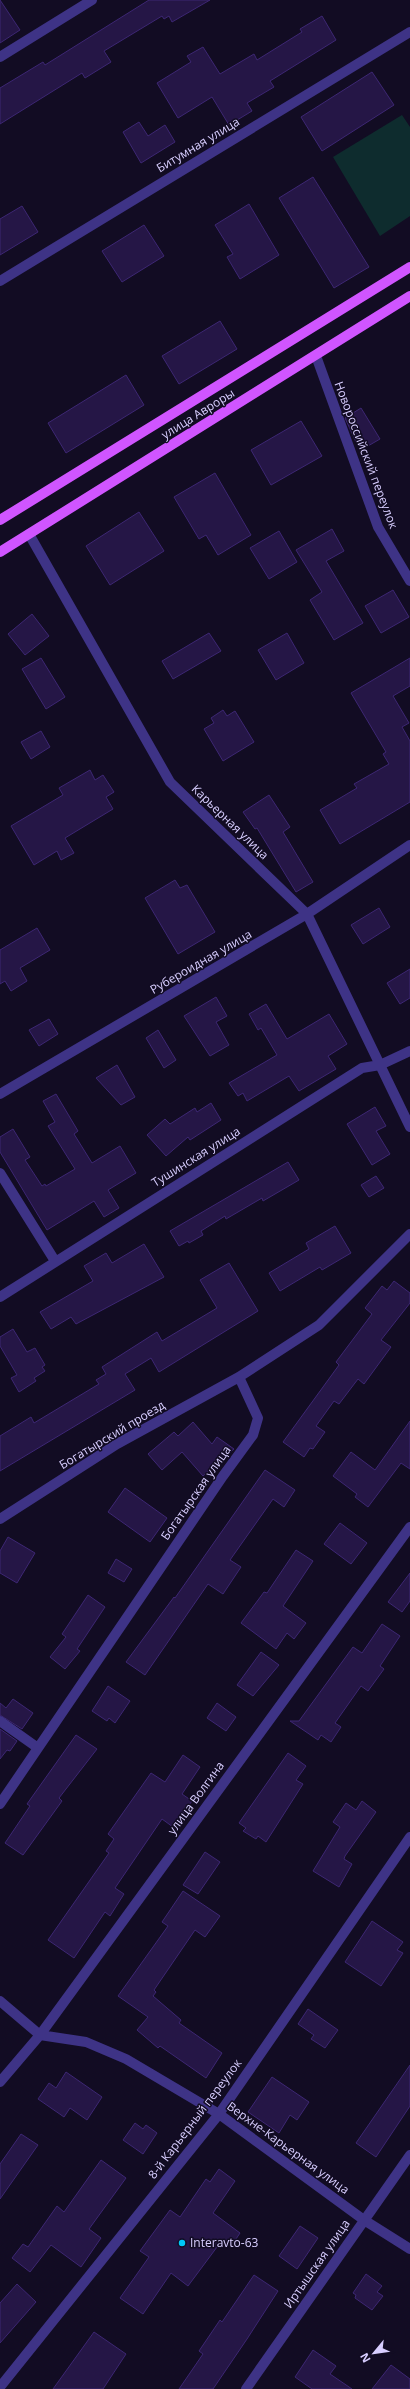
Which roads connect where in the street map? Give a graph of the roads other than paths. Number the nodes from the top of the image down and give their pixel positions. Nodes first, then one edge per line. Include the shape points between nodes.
1 (92, 0) edge
2 (410, 32) edge
3 (0, 57) edge
4 (410, 267) edge
5 (0, 281) edge
6 (410, 296) edge
7 (316, 356) junction
8 (0, 520) edge
9 (29, 534) junction
10 (0, 552) edge
11 (410, 581) edge
12 (410, 845) edge
13 (308, 914) junction
14 (410, 1051) edge
15 (380, 1065) junction
16 (0, 1094) edge
17 (410, 1127) edge
18 (0, 1173) edge
19 (410, 1234) edge
20 (56, 1261) junction
21 (0, 1297) edge
22 (239, 1377) junction
23 (0, 1519) edge
24 (410, 1527) edge
25 (0, 1721) edge
26 (38, 1748) junction
27 (0, 1804) edge
28 (410, 1837) edge
29 (0, 2001) edge
30 (40, 2035) junction
31 (0, 2082) edge
32 (219, 2114) junction
33 (410, 2155) edge
34 (364, 2220) junction
35 (410, 2249) edge
36 (0, 2387) edge
37 (246, 2389) edge

1 - 3 street
2 - 5 street, Битумная улица
4 - 8 main road, улица Авроры
6 - 7 main road, улица Авроры
7 - 9 main road, улица Авроры
7 - 11 street, Новороссийский переулок via 378,527
9 - 10 main road, улица Авроры
9 - 13 street, Карьерная улица via 170,782
12 - 13 street, Рубероидная улица
13 - 15 street, Карьерная улица
13 - 16 street, Рубероидная улица
14 - 15 street, Тушинская улица
15 - 17 street, Карьерная улица
15 - 20 street, Тушинская улица via 362,1068
18 - 20 street
19 - 22 street via 319,1325
20 - 21 street, Тушинская улица
22 - 23 street, Богатырский проезд via 117,1444
22 - 26 street, Богатырская улица via 258,1418 253,1435
24 - 30 street, улица Волгина
25 - 26 street
26 - 27 street, Богатырская улица
28 - 32 street, 8-й Карьерный переулок
29 - 30 street
30 - 31 street, улица Волгина
30 - 32 street, Верхне-Карьерная улица via 86,2042 126,2059
32 - 34 street, Верхне-Карьерная улица
32 - 36 street, 8-й Карьерный переулок
33 - 34 street, Иртышская улица
34 - 35 street, Верхне-Карьерная улица
34 - 37 street, Иртышская улица

